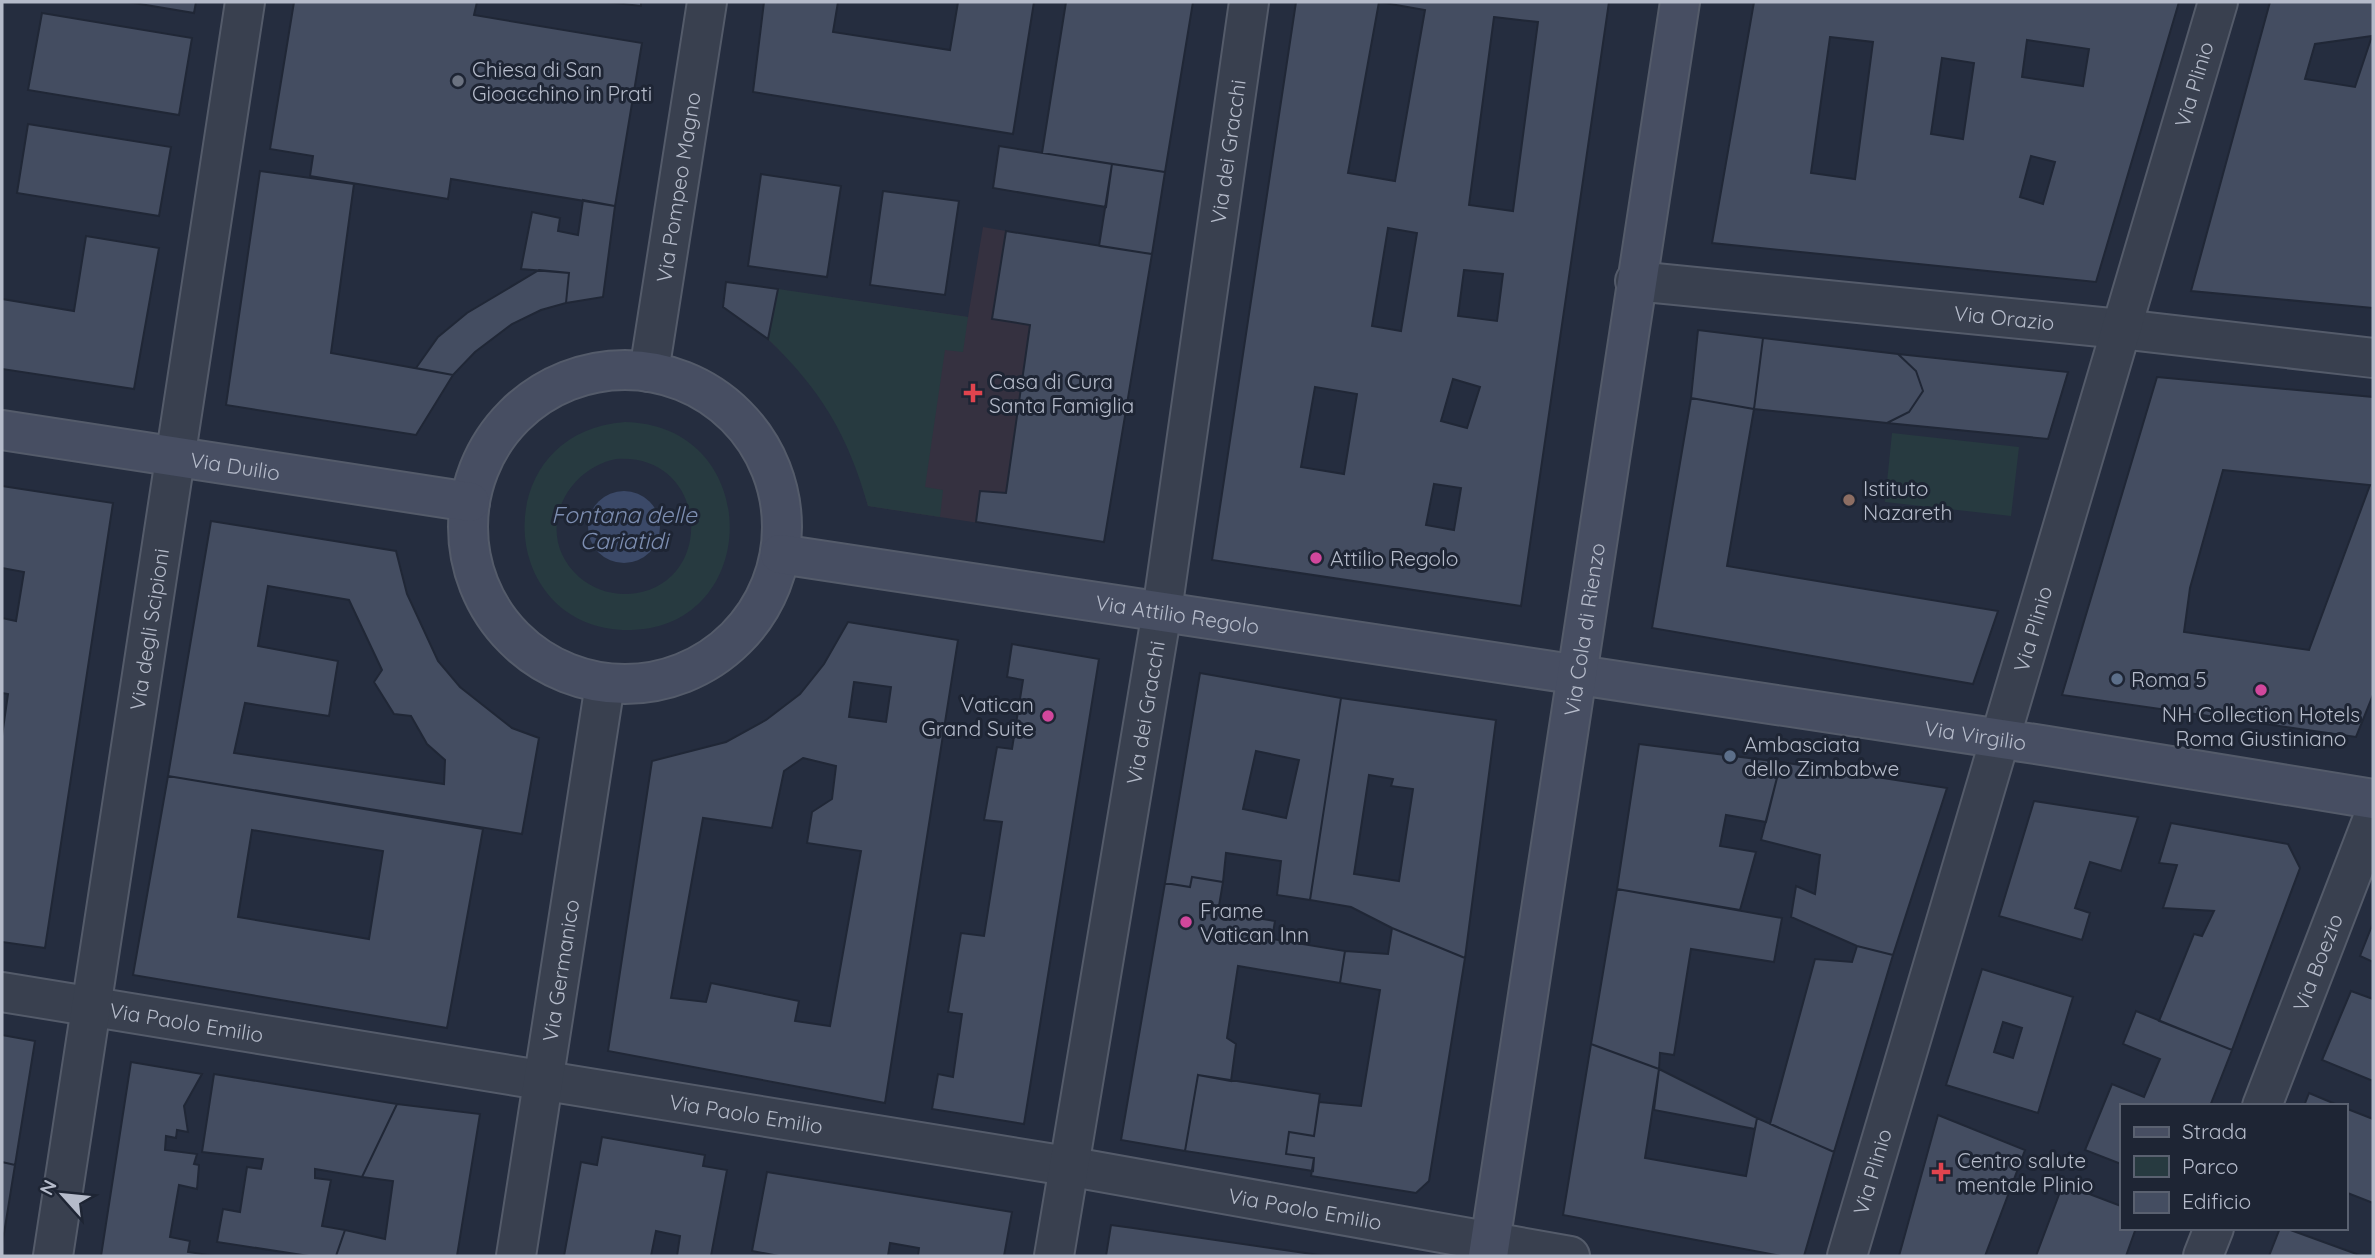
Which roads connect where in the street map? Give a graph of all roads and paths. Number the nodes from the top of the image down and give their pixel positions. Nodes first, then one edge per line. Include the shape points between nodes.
1 (245, 2) edge
2 (707, 2) edge
3 (1249, 2) edge
4 (1680, 2) edge
5 (2218, 2) edge
6 (1635, 281) junction
7 (2121, 329) junction
8 (2373, 358) edge
9 (649, 372) junction
10 (2, 430) edge
11 (176, 456) junction
12 (470, 502) junction
13 (780, 554) junction
14 (1162, 611) junction
15 (1578, 674) junction
16 (605, 684) junction
17 (2000, 739) junction
18 (2373, 799) edge
19 (2373, 818) edge
20 (2, 992) edge
21 (92, 1006) junction
22 (542, 1083) junction
23 (2263, 1104) edge
24 (1067, 1166) junction
25 (2213, 1230) edge
26 (1489, 1249) edge
27 (53, 1256) edge
28 (516, 1256) edge
29 (1054, 1256) edge
30 (1570, 1256) edge
31 (1847, 1256) edge
32 (2203, 1256) edge

1 - 11 street, Via degli Scipioni
2 - 9 street, Via Pompeo Magno
3 - 14 street, Via dei Gracchi
4 - 6 street, Via Cola di Rienzo
5 - 7 street, Via Plinio
6 - 7 street, Via Orazio
6 - 15 street, Via Cola di Rienzo
7 - 8 street, Via Orazio
7 - 17 street, Via Plinio
9 - 12 street via 625,369 587,374 534,399 494,441
9 - 13 street via 677,378 708,393 734,413 755,438 780,498
10 - 11 street, Via Duilio
11 - 12 street, Via Duilio
11 - 21 street, Via degli Scipioni
12 - 16 street via 470,556 494,615 540,660 578,678
13 - 14 street, Via Attilio Regolo
13 - 16 street via 756,615 715,656 663,680
14 - 15 street, Via Attilio Regolo
14 - 24 street, Via dei Gracchi
15 - 17 street, Via Virgilio
15 - 26 street, Via Cola di Rienzo
16 - 22 street, Via Germanico
17 - 18 street, Via Virgilio
17 - 31 street, Via Plinio
19 - 23 street, Via Boezio
20 - 21 street, Via Paolo Emilio
21 - 22 street, Via Paolo Emilio
21 - 27 street, Via degli Scipioni
22 - 24 street, Via Paolo Emilio
22 - 28 street, Via Germanico
24 - 26 street, Via Paolo Emilio
24 - 29 street, Via dei Gracchi
25 - 32 street
26 - 30 street, Via Paolo Emilio

